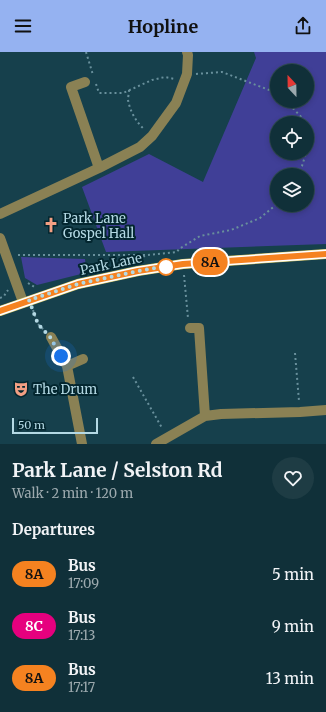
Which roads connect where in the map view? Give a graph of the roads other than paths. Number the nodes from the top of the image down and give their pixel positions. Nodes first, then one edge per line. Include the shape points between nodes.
1 (187, 52) edge
2 (90, 80) road end
3 (99, 168) junction
4 (0, 214) edge
5 (0, 238) edge
6 (3, 253) edge
7 (326, 254) edge
8 (26, 301) junction
9 (0, 310) edge
10 (190, 328) road end
11 (50, 337) road end
12 (83, 359) dead end
13 (66, 366) junction
14 (326, 410) edge
15 (205, 416) junction
16 (170, 441) edge
17 (82, 444) edge
18 (156, 444) edge

1 - 3 street via 186,78 176,103 152,136 140,147
2 - 3 street via 71,87
3 - 4 street
5 - 6 street
6 - 8 street
7 - 8 main road, Park Lane via 183,264 138,271 78,284
8 - 9 main road, Park Lane
10 - 15 street via 199,328
11 - 13 street
12 - 13 street
13 - 17 street
14 - 15 street
15 - 16 street
16 - 18 street

